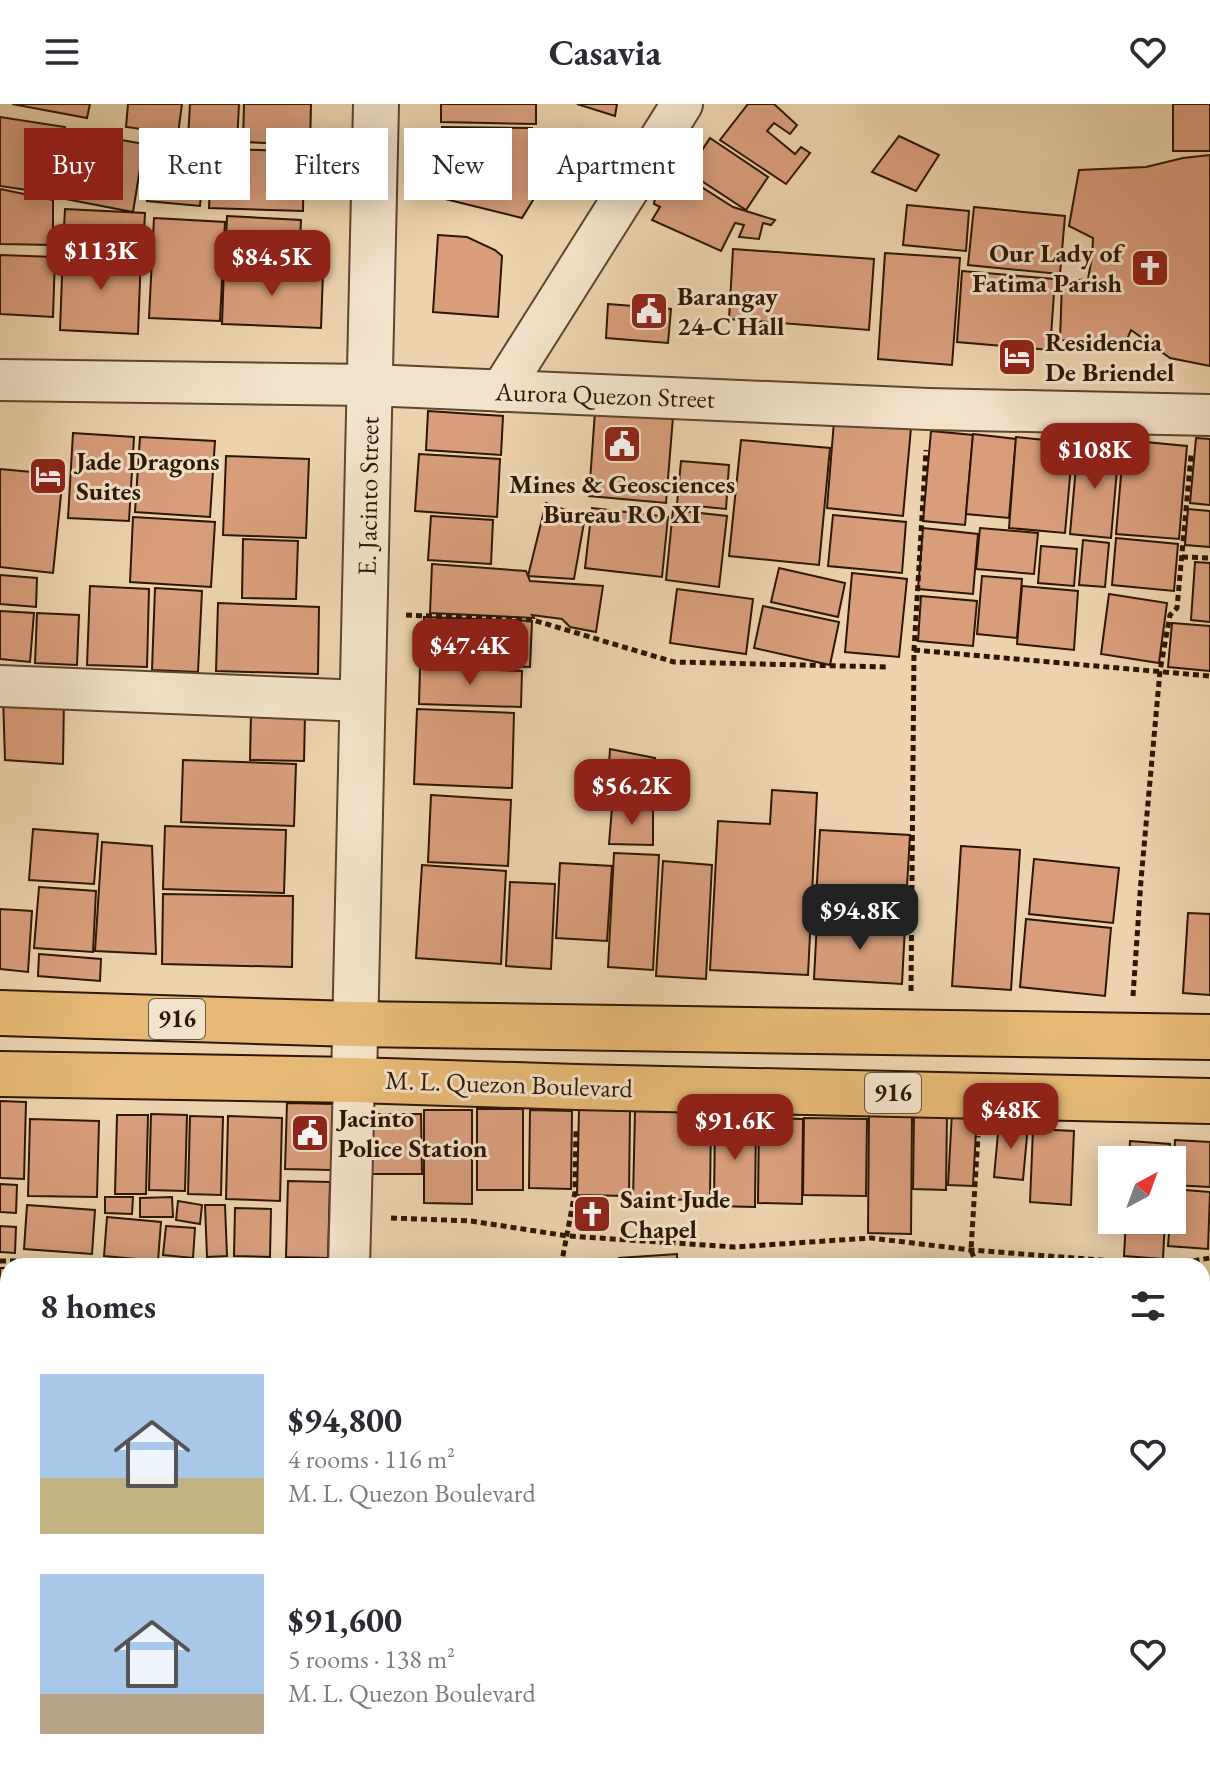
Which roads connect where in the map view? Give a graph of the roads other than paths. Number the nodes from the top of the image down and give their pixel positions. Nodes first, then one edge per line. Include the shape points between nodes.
1 (376, 104) edge
2 (682, 104) edge
3 (0, 380) edge
4 (370, 385) junction
5 (501, 391) junction
6 (1203, 415) edge
7 (0, 686) edge
8 (363, 701) junction
9 (0, 1013) edge
10 (354, 1024) junction
11 (1210, 1037) edge
12 (0, 1074) edge
13 (354, 1080) junction
14 (1210, 1101) edge
15 (349, 1258) edge

1 - 4 street, E. Jacinto Street
2 - 5 street
3 - 4 street, Aurora Quezon Street
4 - 5 street, Aurora Quezon Street
4 - 8 street, E. Jacinto Street
5 - 6 street, Aurora Quezon Street
7 - 8 street
8 - 10 street, E. Jacinto Street
9 - 10 main road, 916
10 - 11 main road, 916
10 - 13 street, E. Jacinto Street
12 - 13 main road, M. L. Quezon Boulevard / 916
13 - 14 main road, M. L. Quezon Boulevard / 916
13 - 15 street

